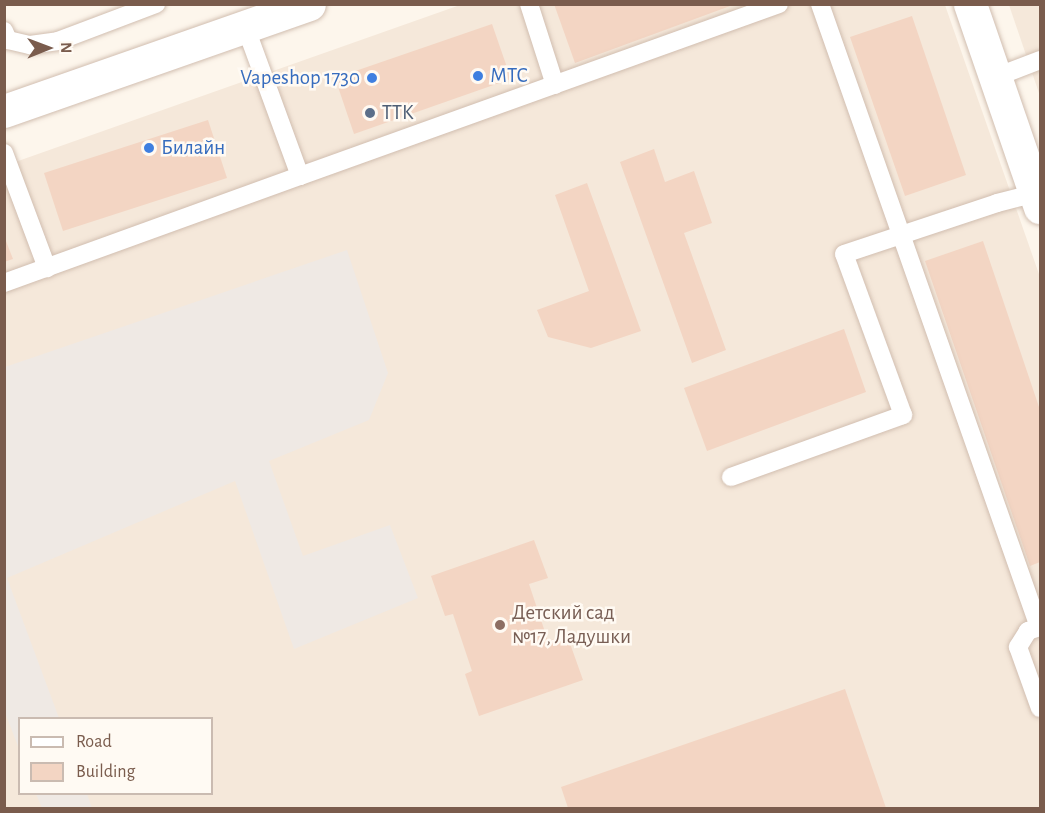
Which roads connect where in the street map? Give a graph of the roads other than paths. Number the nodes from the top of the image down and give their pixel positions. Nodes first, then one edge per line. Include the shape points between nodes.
1 (156, 4) edge
2 (529, 4) edge
3 (779, 4) edge
4 (820, 4) edge
5 (970, 4) edge
6 (289, 7) edge
7 (245, 26) junction
8 (4, 31) edge
9 (1041, 60) edge
10 (996, 77) junction
11 (555, 85) junction
12 (4, 111) edge
13 (4, 153) edge
14 (300, 176) junction
15 (1039, 197) edge
16 (900, 234) junction
17 (47, 268) junction
18 (4, 283) edge
19 (731, 477) dead end
20 (1040, 627) edge
21 (1041, 708) edge

1 - 8 lane via 58,41 30,45 8,40
2 - 11 lane
3 - 11 lane
4 - 16 lane
5 - 10 street
6 - 7 street
7 - 12 street
7 - 14 lane
9 - 10 lane
10 - 15 street
11 - 14 lane
13 - 17 lane
14 - 17 lane
15 - 16 lane
16 - 19 lane via 844,254 903,415
16 - 20 lane
17 - 18 lane
20 - 21 lane via 1028,631 1018,647

